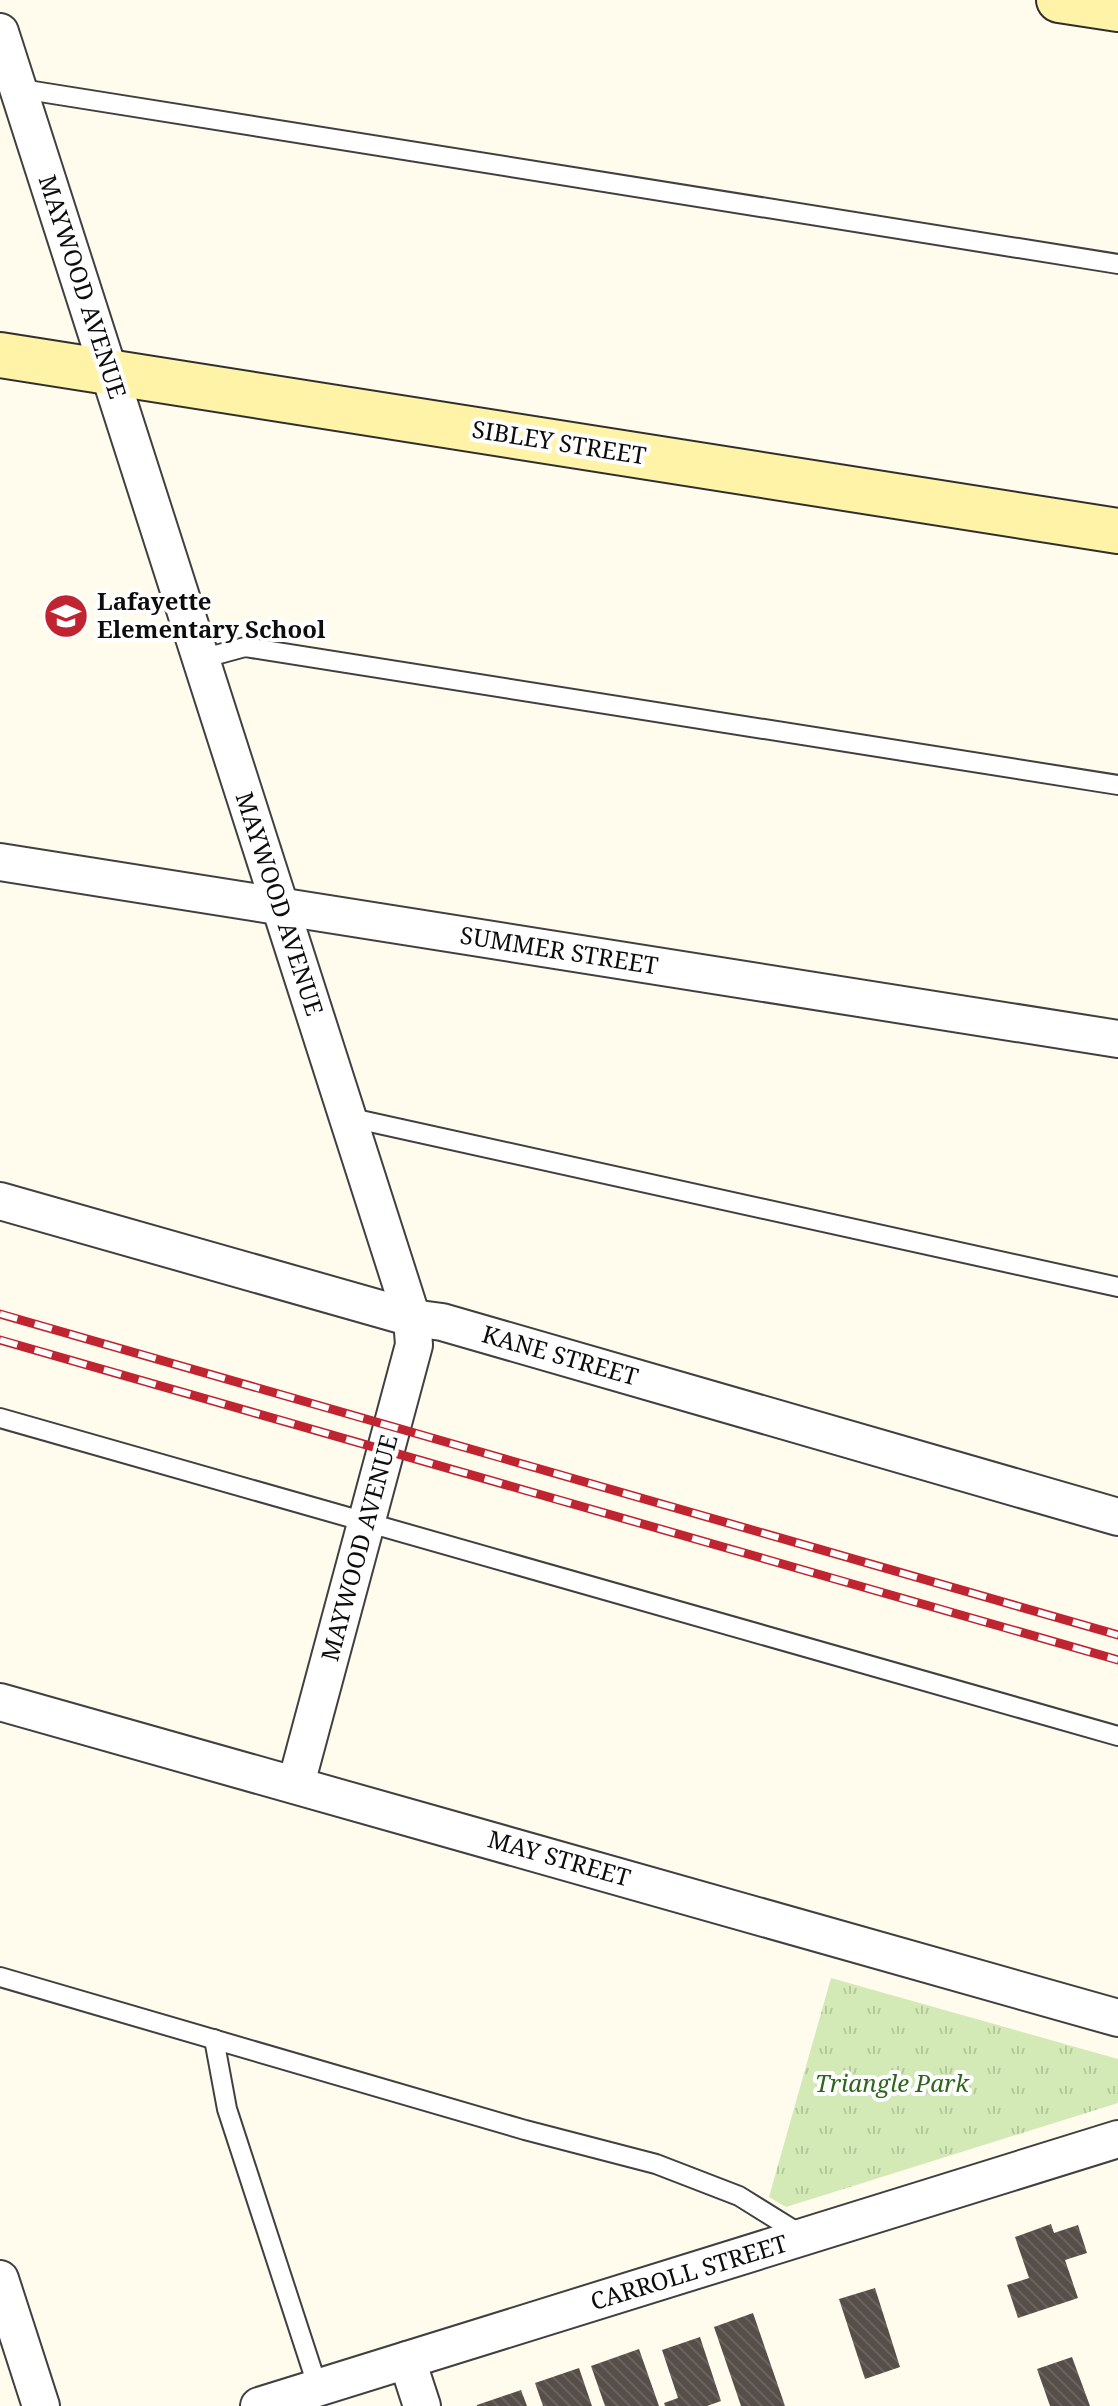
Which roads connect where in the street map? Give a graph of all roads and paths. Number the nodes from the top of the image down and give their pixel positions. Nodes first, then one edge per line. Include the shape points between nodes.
1 (1059, 0) edge
2 (1118, 9) edge
3 (0, 32) edge
4 (9, 87) edge
5 (1118, 264) edge
6 (0, 355) edge
7 (109, 373) junction
8 (1118, 531) edge
9 (201, 659) junction
10 (1118, 785) edge
11 (0, 862) edge
12 (280, 907) junction
13 (1118, 1039) edge
14 (347, 1117) junction
15 (0, 1201) edge
16 (1118, 1287) edge
17 (412, 1318) junction
18 (0, 1418) edge
19 (1118, 1517) edge
20 (368, 1521) junction
21 (0, 1702) edge
22 (1118, 1736) edge
23 (296, 1784) junction
24 (0, 1977) edge
25 (1118, 2018) edge
26 (214, 2039) junction
27 (1118, 2139) edge
28 (805, 2237) junction
29 (0, 2279) edge
30 (407, 2360) junction
31 (318, 2388) junction
32 (41, 2406) edge
33 (259, 2406) edge
34 (422, 2406) edge

1 - 2 street
3 - 4 street, MAYWOOD AVENUE
4 - 5 lane
4 - 7 street, MAYWOOD AVENUE
6 - 7 street, SIBLEY STREET
7 - 8 street, SIBLEY STREET
7 - 9 street, MAYWOOD AVENUE
9 - 10 lane via 245,647
9 - 12 street, MAYWOOD AVENUE
11 - 12 street, SUMMER STREET
12 - 13 street, SUMMER STREET
12 - 14 street, MAYWOOD AVENUE
14 - 16 lane
14 - 17 street, MAYWOOD AVENUE
15 - 17 street, KANE STREET
17 - 19 street, KANE STREET via 442,1322
17 - 20 street, MAYWOOD AVENUE via 414,1345
18 - 20 lane
20 - 22 lane
20 - 23 street, MAYWOOD AVENUE
21 - 23 street, MAY STREET
23 - 25 street, MAY STREET
24 - 26 lane
26 - 28 lane via 656,2164 739,2196
26 - 31 lane via 227,2109
27 - 28 street, CARROLL STREET
28 - 30 street, CARROLL STREET
29 - 32 street
30 - 31 street, CARROLL STREET
30 - 34 street
31 - 33 street, CARROLL STREET

